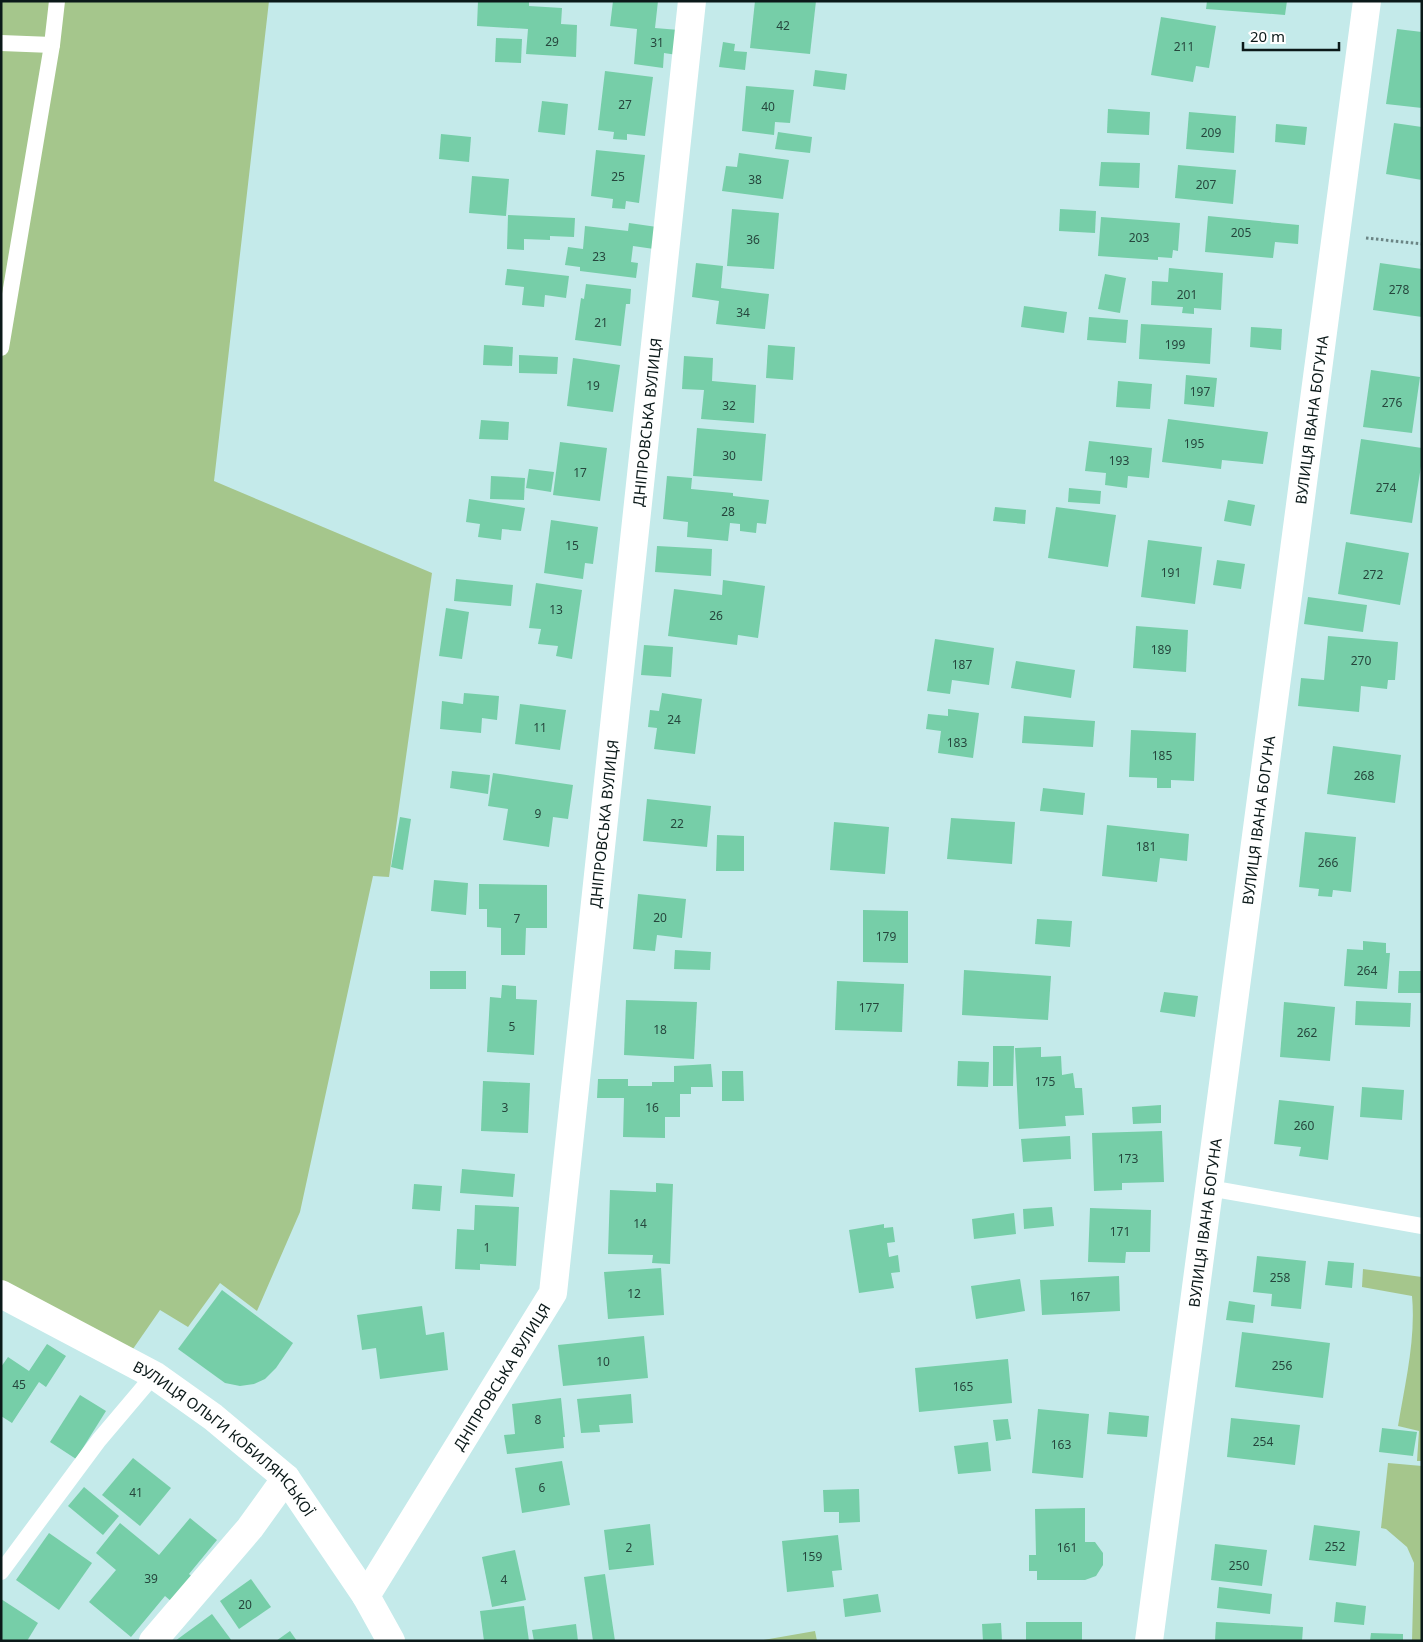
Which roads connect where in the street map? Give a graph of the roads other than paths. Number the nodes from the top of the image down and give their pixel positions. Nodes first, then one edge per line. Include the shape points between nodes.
1 (57, 1) edge
2 (692, 1) edge
3 (1367, 1) edge
4 (1, 43) edge
5 (52, 45) junction
6 (2, 341) edge
7 (1209, 1188) junction
8 (1422, 1226) edge
9 (1, 1294) edge
10 (154, 1375) junction
11 (286, 1478) junction
12 (1, 1572) edge
13 (366, 1596) junction
14 (154, 1641) edge
15 (391, 1641) edge
16 (1149, 1641) edge

1 - 5 lane
2 - 13 street, ДНІПРОВСЬКА ВУЛИЦЯ via 553,1294
3 - 7 street, ВУЛИЦЯ ІВАНА БОГУНА
4 - 5 lane
5 - 6 lane
7 - 8 lane
7 - 16 street, ВУЛИЦЯ ІВАНА БОГУНА
9 - 10 street, ВУЛИЦЯ ОЛЬГИ КОБИЛЯНСЬКОЇ
10 - 11 street, ВУЛИЦЯ ОЛЬГИ КОБИЛЯНСЬКОЇ via 213,1417
10 - 12 lane via 100,1440
11 - 13 street, ВУЛИЦЯ ОЛЬГИ КОБИЛЯНСЬКОЇ
11 - 14 street via 250,1528
13 - 15 street, ВУЛИЦЯ ОЛЬГИ КОБИЛЯНСЬКОЇ

